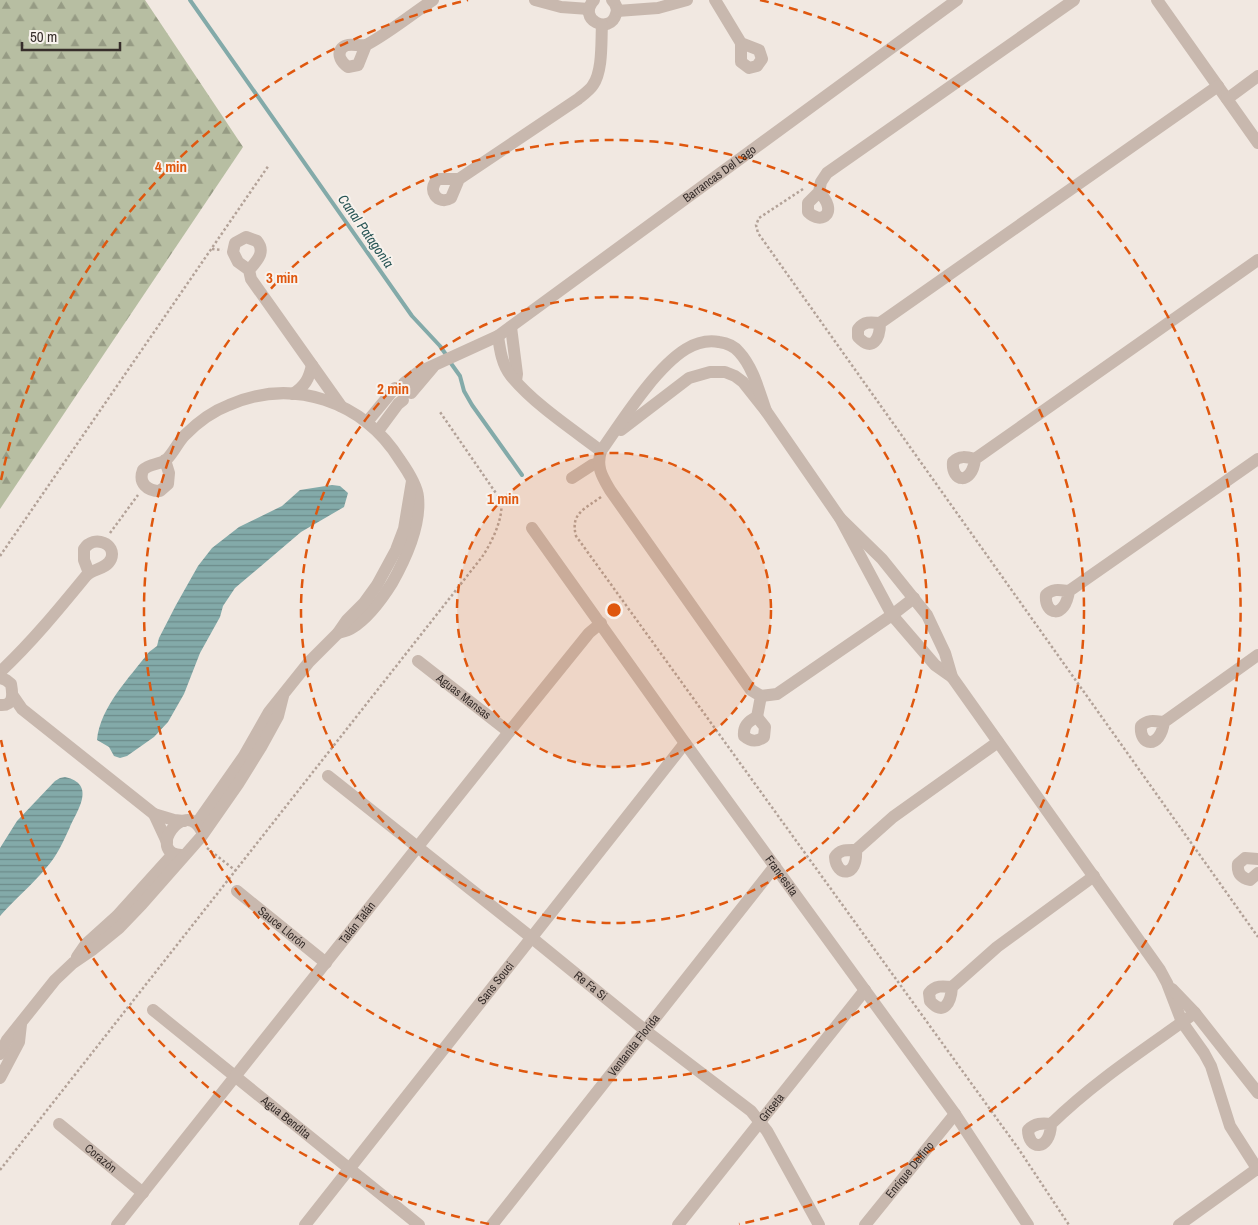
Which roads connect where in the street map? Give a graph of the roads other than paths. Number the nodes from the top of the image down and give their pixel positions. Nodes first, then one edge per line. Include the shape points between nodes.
1 (433, 0) edge
2 (535, 0) edge
3 (687, 0) edge
4 (715, 0) edge
5 (957, 0) edge
6 (1074, 0) edge
7 (1158, 0) edge
8 (592, 5) edge
9 (614, 6) edge
10 (602, 25) junction
11 (741, 43) dead end
12 (366, 45) dead end
13 (1258, 76) edge
14 (1218, 86) junction
15 (1226, 98) junction
16 (1258, 143) edge
17 (459, 179) dead end
18 (819, 192) dead end
19 (1258, 260) edge
20 (249, 270) dead end
21 (880, 323) dead end
22 (511, 326) junction
23 (498, 336) junction
24 (312, 365) junction
25 (516, 381) junction
26 (403, 391) junction
27 (293, 394) junction
28 (341, 406) junction
29 (766, 411) junction
30 (367, 422) junction
31 (378, 431) junction
32 (610, 438) junction
33 (600, 457) junction
34 (975, 459) dead end
35 (1258, 459) edge
36 (165, 460) junction
37 (572, 478) dead end
38 (840, 518) junction
39 (532, 528) dead end
40 (89, 573) junction
41 (1069, 591) dead end
42 (914, 598) junction
43 (892, 615) junction
44 (601, 623) junction
45 (1258, 655) edge
46 (12, 660) junction
47 (418, 661) dead end
48 (0, 672) edge
49 (952, 677) junction
50 (6, 694) edge
51 (283, 696) junction
52 (761, 696) junction
53 (757, 717) dead end
54 (1164, 722) dead end
55 (509, 732) junction
56 (998, 742) junction
57 (685, 743) junction
58 (328, 776) dead end
59 (154, 814) junction
60 (184, 821) junction
61 (197, 823) junction
62 (200, 839) junction
63 (417, 847) junction
64 (175, 850) junction
65 (856, 850) dead end
66 (1258, 859) edge
67 (775, 866) junction
68 (1258, 873) edge
69 (1094, 876) junction
70 (237, 891) dead end
71 (532, 938) junction
72 (326, 963) junction
73 (1167, 983) junction
74 (952, 987) dead end
75 (865, 990) junction
76 (153, 1010) dead end
77 (1194, 1013) junction
78 (1182, 1022) junction
79 (21, 1024) junction
80 (646, 1031) junction
81 (0, 1054) edge
82 (235, 1077) junction
83 (0, 1078) edge
84 (1258, 1092) edge
85 (955, 1114) junction
86 (760, 1122) junction
87 (59, 1124) dead end
88 (1051, 1124) dead end
89 (350, 1169) junction
90 (1258, 1169) edge
91 (143, 1193) junction
92 (117, 1225) edge
93 (305, 1225) edge
94 (419, 1225) edge
95 (492, 1225) edge
96 (678, 1225) edge
97 (819, 1225) edge
98 (865, 1225) edge
99 (1028, 1225) edge
100 (1179, 1225) edge

1 - 12 street
2 - 8 street via 561,7
3 - 9 street via 658,8
4 - 11 street
5 - 22 street, Barrancas Del Lago
6 - 18 street via 827,173
7 - 14 street
8 - 10 street via 591,18
9 - 10 street via 616,16
10 - 17 street via 599,65 593,86
13 - 15 street
14 - 15 street
14 - 21 street
15 - 16 street
19 - 34 street
20 - 24 street via 251,279
22 - 23 street, Barrancas Del Lago
22 - 25 street
23 - 25 street via 501,356
23 - 26 street, Barrancas Del Lago via 436,363
24 - 27 street via 307,382
24 - 28 street
25 - 33 street
26 - 30 street
26 - 31 street via 398,404
27 - 28 street
27 - 36 street via 269,394 227,406 186,435
28 - 30 street
29 - 32 street via 735,376 710,372 689,378
29 - 32 street via 748,365 738,351 727,343 701,342 686,348 658,375
29 - 38 street
30 - 31 street
31 - 51 street via 396,452 412,481 404,529 389,566 364,603 309,662
32 - 33 street
33 - 37 street
33 - 52 street via 599,471 610,490 751,690
35 - 41 street
36 - 36 street via 143,470 141,480 154,491 165,488 170,479
38 - 42 street via 882,558
38 - 43 street
39 - 44 street, Francesita
40 - 40 street via 110,561 111,551 103,543 91,542 84,549
40 - 46 street
42 - 43 street
42 - 49 street via 936,632
43 - 49 street via 935,665
43 - 52 street via 777,694
44 - 55 street, Talán Talán via 589,633
44 - 57 street, Francesita
45 - 54 street
46 - 48 street
46 - 50 street
47 - 55 street, Aguas Mansas
49 - 56 street
50 - 59 street
51 - 61 street via 269,712 244,756
51 - 62 street via 278,716 261,747
52 - 53 street
55 - 63 street, Talán Talán
56 - 65 street via 893,817
56 - 69 street
57 - 67 street, Francesita
57 - 71 street, Sans Souci
58 - 63 street, Re Fa Si
59 - 60 street
59 - 64 street
60 - 61 street
60 - 64 street via 168,834
61 - 62 street via 202,832
62 - 64 street
63 - 71 street, Re Fa Si
63 - 72 street, Talán Talán
64 - 79 street via 142,904 119,928 55,980
66 - 68 street via 1245,858 1238,864 1240,875 1246,879 1250,880
67 - 75 street, Francesita
67 - 80 street, Ventanita Florida
69 - 73 street
69 - 74 street via 996,947
70 - 72 street, Sauce Llorón
71 - 80 street, Re Fa Si
71 - 89 street, Sans Souci
72 - 82 street, Talán Talán
73 - 77 street
73 - 78 street
75 - 85 street, Francesita
75 - 86 street, Griseta
76 - 82 street, Agua Bendita
77 - 78 street
77 - 84 street
78 - 88 street via 1119,1066
78 - 90 street via 1211,1066 1230,1126
79 - 81 street
79 - 83 street via 19,1042
80 - 86 street, Re Fa Si
80 - 95 street, Ventanita Florida
82 - 89 street, Agua Bendita
82 - 91 street, Talán Talán
85 - 98 street, Enrique Delfino
85 - 99 street, Francesita
86 - 96 street, Griseta
86 - 97 street, Re Fa Si
87 - 91 street, Corazón
89 - 93 street, Sans Souci
89 - 94 street, Agua Bendita
90 - 100 street
91 - 92 street, Talán Talán

